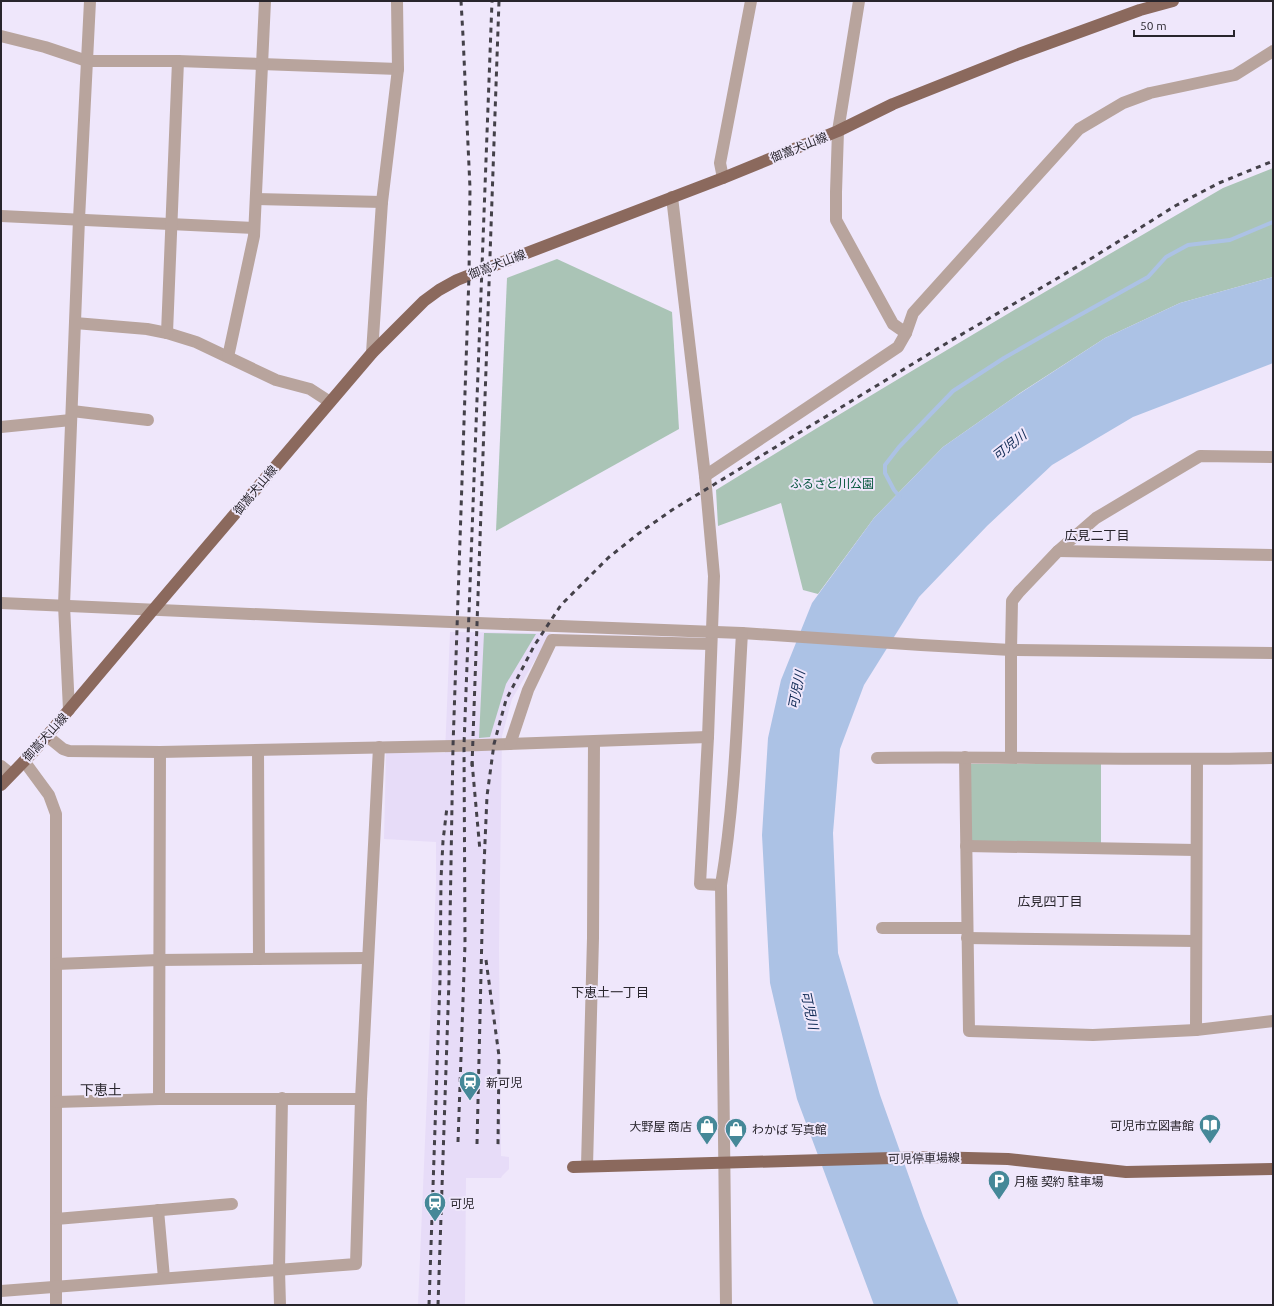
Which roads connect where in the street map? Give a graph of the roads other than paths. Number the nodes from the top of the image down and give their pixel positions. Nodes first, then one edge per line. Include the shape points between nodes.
1 (90, 1) edge
2 (265, 1) edge
3 (397, 1) edge
4 (751, 1) edge
5 (859, 1) edge
6 (1173, 1) edge
7 (1140, 6) edge
8 (1, 36) edge
9 (1273, 51) edge
10 (86, 61) junction
11 (178, 61) junction
12 (261, 65) junction
13 (398, 69) junction
14 (838, 131) junction
15 (723, 178) junction
16 (672, 197) junction
17 (256, 198) junction
18 (382, 202) junction
19 (1, 216) edge
20 (79, 219) junction
21 (172, 224) junction
22 (254, 228) junction
23 (75, 323) junction
24 (167, 333) junction
25 (906, 333) junction
26 (372, 353) junction
27 (228, 357) junction
28 (330, 402) junction
29 (71, 415) junction
30 (148, 420) dead end
31 (1, 427) edge
32 (1273, 457) edge
33 (705, 476) junction
34 (1058, 552) junction
35 (1273, 555) edge
36 (1, 603) edge
37 (64, 605) junction
38 (153, 610) junction
39 (742, 633) junction
40 (712, 644) junction
41 (1011, 650) junction
42 (1273, 653) edge
43 (69, 710) junction
44 (47, 736) junction
45 (708, 737) junction
46 (594, 742) junction
47 (510, 744) junction
48 (379, 748) junction
49 (258, 750) junction
50 (160, 752) junction
51 (965, 757) junction
52 (1011, 757) junction
53 (877, 758) dead end
54 (1273, 758) edge
55 (1197, 759) junction
56 (24, 761) junction
57 (1, 766) edge
58 (11, 774) junction
59 (1, 785) edge
60 (966, 846) junction
61 (1196, 850) junction
62 (721, 885) junction
63 (882, 928) dead end
64 (967, 933) junction
65 (1196, 941) junction
66 (368, 958) junction
67 (259, 959) junction
68 (159, 960) junction
69 (56, 964) junction
70 (1273, 1021) edge
71 (1196, 1030) junction
72 (282, 1098) junction
73 (159, 1099) junction
74 (361, 1099) junction
75 (56, 1102) junction
76 (724, 1162) junction
77 (587, 1166) junction
78 (574, 1167) dead end
79 (1273, 1169) edge
80 (232, 1204) dead end
81 (158, 1210) junction
82 (56, 1219) junction
83 (279, 1270) junction
84 (164, 1278) junction
85 (56, 1287) junction
86 (1, 1291) edge
87 (56, 1305) edge
88 (280, 1305) edge
89 (726, 1305) edge

1 - 10 street
2 - 12 street
3 - 13 street
4 - 15 street via 720,163
5 - 14 street
6 - 7 main road, 御嵩犬山線
7 - 14 main road, 御嵩犬山線 via 935,86
8 - 10 street
9 - 25 street via 1235,75 1150,93 1123,103 1079,129 913,313
10 - 11 street
10 - 20 street
11 - 12 street
11 - 21 street
12 - 13 street
12 - 17 street
13 - 18 street
14 - 15 main road, 御嵩犬山線
14 - 25 street via 836,220 893,324
15 - 16 main road, 御嵩犬山線
16 - 26 main road, 御嵩犬山線 via 457,280 424,301
16 - 33 street
17 - 18 street
17 - 22 street
18 - 26 street
19 - 20 street
20 - 21 street
20 - 23 street
21 - 22 street
21 - 24 street
22 - 27 street
23 - 24 street
23 - 29 street
24 - 27 street via 196,342
25 - 33 street via 898,347
26 - 28 main road, 御嵩犬山線
27 - 28 street via 276,380 310,389
28 - 38 main road, 御嵩犬山線
29 - 30 street
29 - 31 street
29 - 37 street
32 - 34 street via 1200,456 1096,518
33 - 40 street via 714,576
34 - 35 street
34 - 41 street via 1012,601
36 - 37 street
37 - 38 street
37 - 43 street
38 - 39 street
38 - 43 main road, 御嵩犬山線
39 - 41 street
39 - 62 street via 734,773 728,844
40 - 45 street
40 - 47 street via 552,640 528,690
41 - 42 street
41 - 52 street
43 - 44 main road, 御嵩犬山線
44 - 50 street via 69,751
44 - 56 main road, 御嵩犬山線
45 - 46 street
45 - 62 street via 700,884
46 - 47 street
46 - 77 street via 593,938
47 - 48 street
48 - 49 street
48 - 66 street
49 - 50 street
49 - 67 street
50 - 68 street
51 - 52 street
51 - 53 street
51 - 60 street
52 - 55 street
54 - 55 street
55 - 61 street
56 - 58 main road, 御嵩犬山線
56 - 69 street via 49,795 56,814
57 - 58 street
58 - 59 main road, 御嵩犬山線
60 - 61 street
60 - 64 street
61 - 65 street
62 - 76 street
63 - 64 street
64 - 65 street
64 - 71 street via 969,1031 1093,1035
65 - 71 street
66 - 67 street
66 - 74 street
67 - 68 street
68 - 69 street
68 - 73 street
69 - 75 street
70 - 71 street
72 - 73 street
72 - 74 street
72 - 83 street
73 - 75 street
74 - 83 street via 356,1264
75 - 82 street
76 - 77 main road, 可児停車場線
76 - 79 main road, 可児停車場線 via 928,1157 1008,1158 1126,1172
76 - 89 street
77 - 78 main road, 可児停車場線
80 - 81 street
81 - 82 street
81 - 84 street
82 - 85 street
83 - 84 street
83 - 88 street
84 - 85 street
85 - 86 street
85 - 87 street

